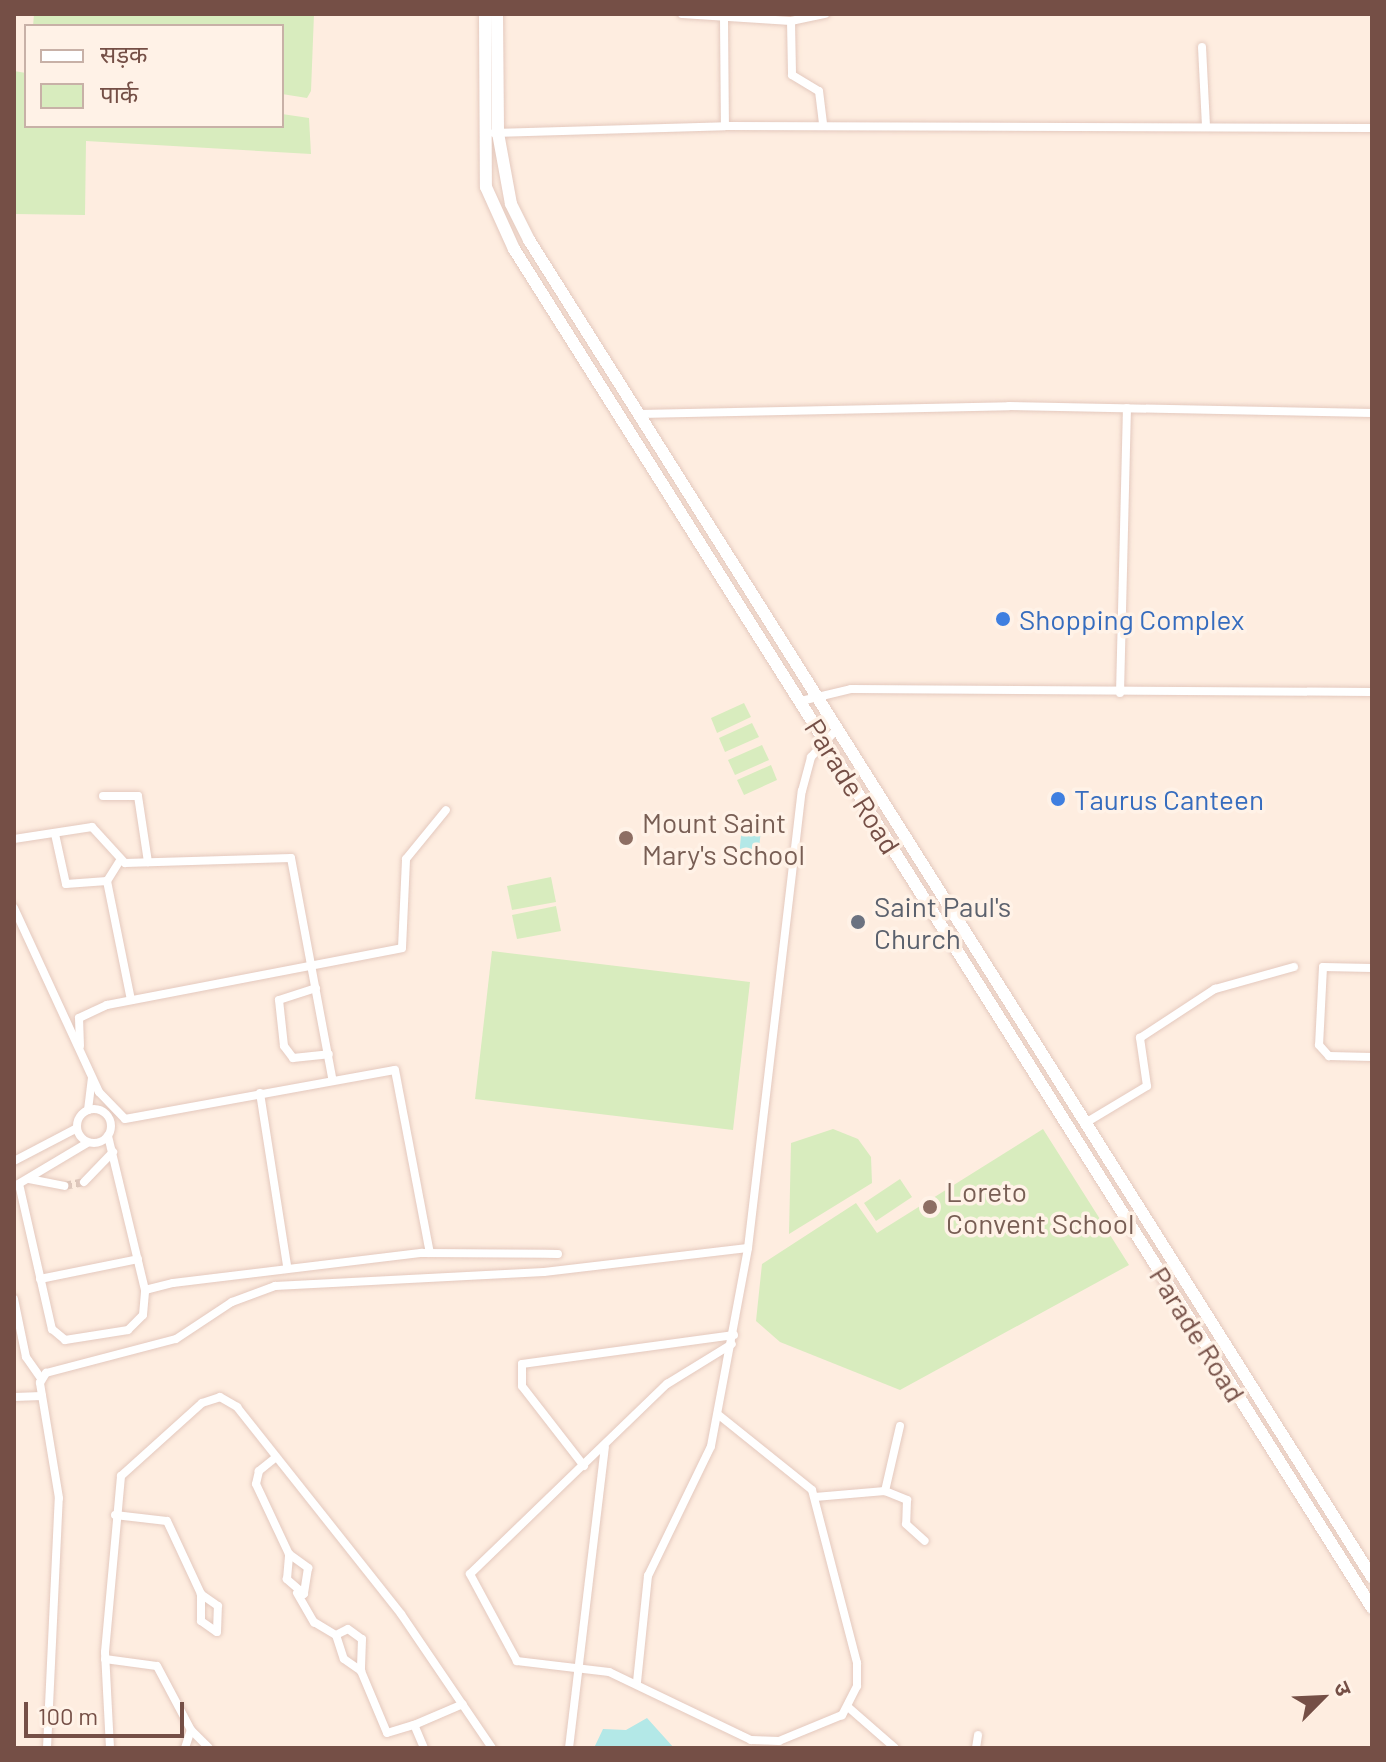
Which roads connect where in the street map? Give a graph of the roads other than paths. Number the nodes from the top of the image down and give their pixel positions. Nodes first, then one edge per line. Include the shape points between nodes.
1 (485, 14) edge
2 (497, 14) edge
3 (682, 14) edge
4 (825, 14) edge
5 (724, 19) junction
6 (791, 21) junction
7 (1202, 47) dead end
8 (725, 126) junction
9 (823, 126) junction
10 (1206, 126) junction
11 (1372, 128) edge
12 (491, 132) junction
13 (1127, 408) junction
14 (1372, 413) edge
15 (640, 414) junction
16 (1372, 692) edge
17 (1120, 693) junction
18 (815, 695) junction
19 (801, 701) junction
20 (837, 729) junction
21 (823, 739) junction
22 (103, 796) dead end
23 (446, 810) dead end
24 (55, 834) junction
25 (14, 839) edge
26 (119, 862) junction
27 (148, 862) junction
28 (107, 881) junction
29 (14, 908) edge
30 (1294, 967) dead end
31 (1372, 968) edge
32 (313, 969) junction
33 (316, 988) junction
34 (131, 1000) junction
35 (80, 1052) junction
36 (329, 1054) junction
37 (1372, 1057) edge
38 (332, 1078) junction
39 (92, 1079) junction
40 (260, 1093) junction
41 (110, 1105) junction
42 (98, 1109) junction
43 (88, 1110) junction
44 (124, 1118) junction
45 (1087, 1122) junction
46 (111, 1123) junction
47 (77, 1128) junction
48 (108, 1136) junction
49 (87, 1143) junction
50 (113, 1152) junction
51 (14, 1161) edge
52 (29, 1179) junction
53 (84, 1182) tunnel mouth
54 (17, 1185) edge
55 (64, 1186) tunnel mouth
56 (748, 1248) junction
57 (430, 1253) junction
58 (558, 1254) dead end
59 (138, 1259) junction
60 (287, 1266) junction
61 (40, 1279) junction
62 (145, 1290) junction
63 (14, 1299) edge
64 (1221, 1336) junction
65 (733, 1340) junction
66 (1205, 1346) junction
67 (40, 1377) junction
68 (42, 1396) junction
69 (14, 1397) edge
70 (720, 1416) junction
71 (900, 1426) dead end
72 (605, 1447) junction
73 (275, 1458) junction
74 (584, 1466) junction
75 (885, 1491) junction
76 (815, 1497) junction
77 (115, 1515) junction
78 (925, 1541) dead end
79 (289, 1554) junction
80 (1372, 1577) edge
81 (297, 1593) junction
82 (201, 1594) dead end
83 (1372, 1608) edge
84 (336, 1635) junction
85 (105, 1659) junction
86 (576, 1666) junction
87 (361, 1671) junction
88 (637, 1682) junction
89 (463, 1704) junction
90 (848, 1707) junction
91 (414, 1725) junction
92 (191, 1730) junction
93 (978, 1735) dead end
94 (767, 1745) edge
95 (47, 1748) edge
96 (110, 1748) edge
97 (185, 1748) edge
98 (209, 1748) edge
99 (424, 1748) edge
100 (492, 1748) edge
101 (569, 1748) edge
102 (895, 1748) edge
103 (976, 1748) edge

1 - 12 street, Parade Road
2 - 12 street, Parade Road
3 - 5 street
4 - 6 street
5 - 6 street
5 - 8 street
6 - 9 street via 792,75 819,91
7 - 10 street
8 - 9 street
8 - 12 street
9 - 10 street
10 - 11 street
12 - 15 street, Parade Road via 518,219
12 - 19 street, Parade Road via 486,187 514,249
13 - 14 street
13 - 15 street
13 - 17 street
15 - 18 street, Parade Road
16 - 17 street
17 - 18 street
18 - 19 street
18 - 20 street, Parade Road
19 - 21 street, Parade Road
20 - 21 street
20 - 45 street, Parade Road
21 - 56 street via 802,791
21 - 66 street, Parade Road
22 - 27 street via 138,796
23 - 32 street via 406,859 402,948
24 - 25 street
24 - 26 street via 98,828
24 - 28 street via 66,884
26 - 27 street
26 - 28 street
27 - 32 street via 291,858
28 - 34 street
29 - 35 street
30 - 45 street via 1215,989 1140,1038 1147,1086
31 - 37 street via 1323,967 1319,1045 1329,1056
32 - 33 street
32 - 34 street
33 - 36 street
33 - 36 street via 279,1000 284,1046 293,1058
34 - 35 street via 85,1012
35 - 39 street
36 - 38 street
38 - 40 street
38 - 57 street via 383,1068 398,1073
39 - 41 street
39 - 43 street
40 - 44 street
40 - 60 street
41 - 42 street
41 - 44 street
42 - 43 street
42 - 46 street
43 - 47 street
44 - 46 street
45 - 64 street, Parade Road
46 - 48 street
47 - 49 street
47 - 51 street
48 - 49 street
48 - 50 street
49 - 52 street
50 - 53 street
50 - 59 street
52 - 54 street
52 - 55 street
54 - 61 street
56 - 65 street
56 - 67 street via 544,1272 275,1286 232,1302 176,1339
57 - 58 street
57 - 60 street
59 - 61 street
59 - 62 street
60 - 62 street
61 - 62 street via 52,1329 65,1340 128,1330 143,1315
63 - 67 street via 26,1357
64 - 66 street
64 - 80 street, Parade Road
65 - 70 street
65 - 72 street via 672,1380
65 - 74 street via 522,1364 522,1386
66 - 83 street, Parade Road
67 - 68 street
68 - 69 street
68 - 95 street via 59,1498
70 - 76 street via 807,1482
70 - 88 street via 694,1493 649,1572
71 - 75 street
72 - 74 street
72 - 86 street
73 - 77 street via 237,1407 211,1398 124,1469
73 - 79 street via 255,1479
73 - 89 street via 401,1614
74 - 86 street via 479,1558 470,1574 517,1661
75 - 76 street
75 - 78 street via 904,1497 906,1524
76 - 90 street via 858,1669
77 - 82 street via 167,1521
77 - 85 street
79 - 81 street via 284,1571
79 - 81 street via 311,1575 309,1590
81 - 84 street via 314,1622
84 - 87 street via 344,1659
84 - 87 street via 348,1629 360,1635 366,1658
85 - 92 street via 157,1666
85 - 96 street
86 - 88 street
86 - 101 street
87 - 91 street via 387,1733
88 - 94 street
89 - 91 street
89 - 100 street
90 - 94 street via 817,1731
90 - 102 street
91 - 99 street
92 - 97 street
92 - 98 street
93 - 103 street

